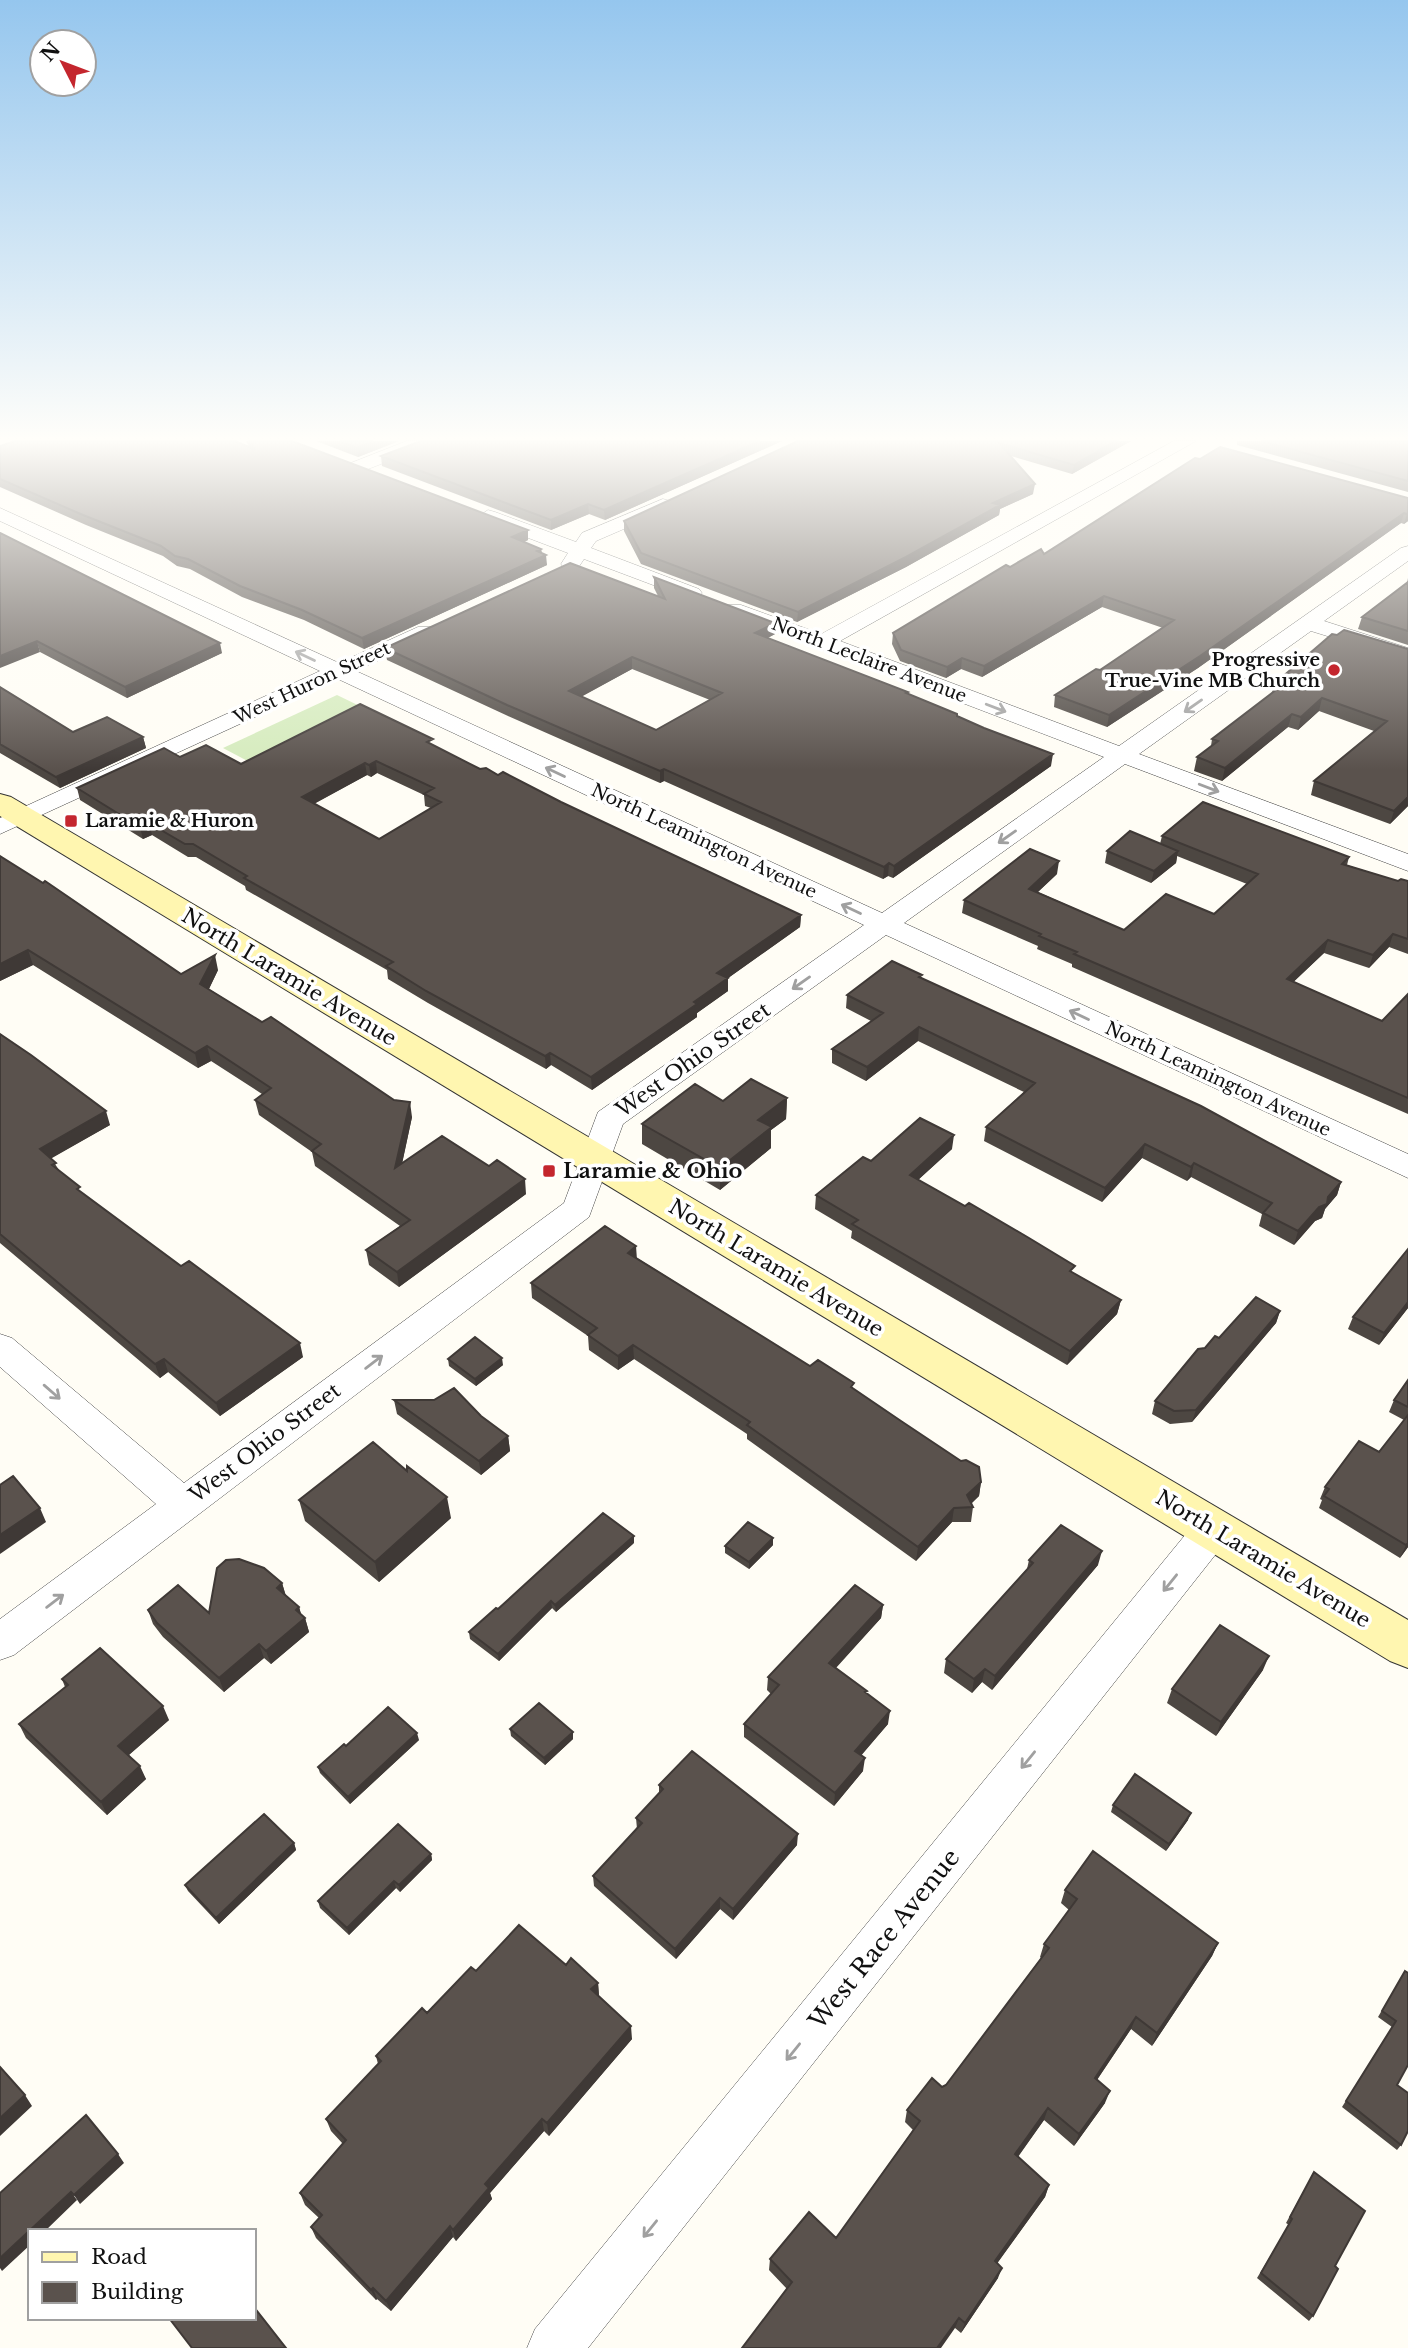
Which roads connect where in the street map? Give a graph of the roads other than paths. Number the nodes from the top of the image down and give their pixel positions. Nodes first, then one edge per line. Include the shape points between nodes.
1 (79, 551) edge
2 (581, 551) joint
3 (989, 551) edge
4 (1408, 552) edge
5 (546, 575) edge
6 (448, 621) edge
7 (1308, 624) junction
8 (823, 642) junction
9 (1408, 655) edge
10 (338, 671) junction
11 (1122, 755) junction
12 (8, 816) edge
13 (1408, 863) edge
14 (884, 925) junction
15 (595, 1159) junction
16 (1408, 1167) edge
17 (0, 1348) edge
18 (183, 1504) junction
19 (1213, 1529) junction
20 (0, 1642) edge
21 (1408, 1646) edge
22 (554, 2348) edge

10 -> 1 street, North Leamington Avenue
2 - 5 street via 571,564
2 - 8 street, North Leclaire Avenue
3 - 8 street
4 - 7 street, West Ohio Street
6 - 10 street, West Huron Street
7 - 9 street
7 -> 11 street, West Ohio Street
8 -> 11 street, North Leclaire Avenue
10 - 12 street, West Huron Street
14 -> 10 street, North Leamington Avenue
11 -> 13 street, North Leclaire Avenue
11 -> 14 street, West Ohio Street
12 - 15 street, North Laramie Avenue
14 -> 15 street, West Ohio Street via 610,1119
16 -> 14 street, North Leamington Avenue
18 -> 15 street, West Ohio Street via 578,1209
15 - 19 street, North Laramie Avenue
17 -> 18 street
20 -> 18 street, West Ohio Street
19 - 21 street, North Laramie Avenue
19 -> 22 street, West Race Avenue

